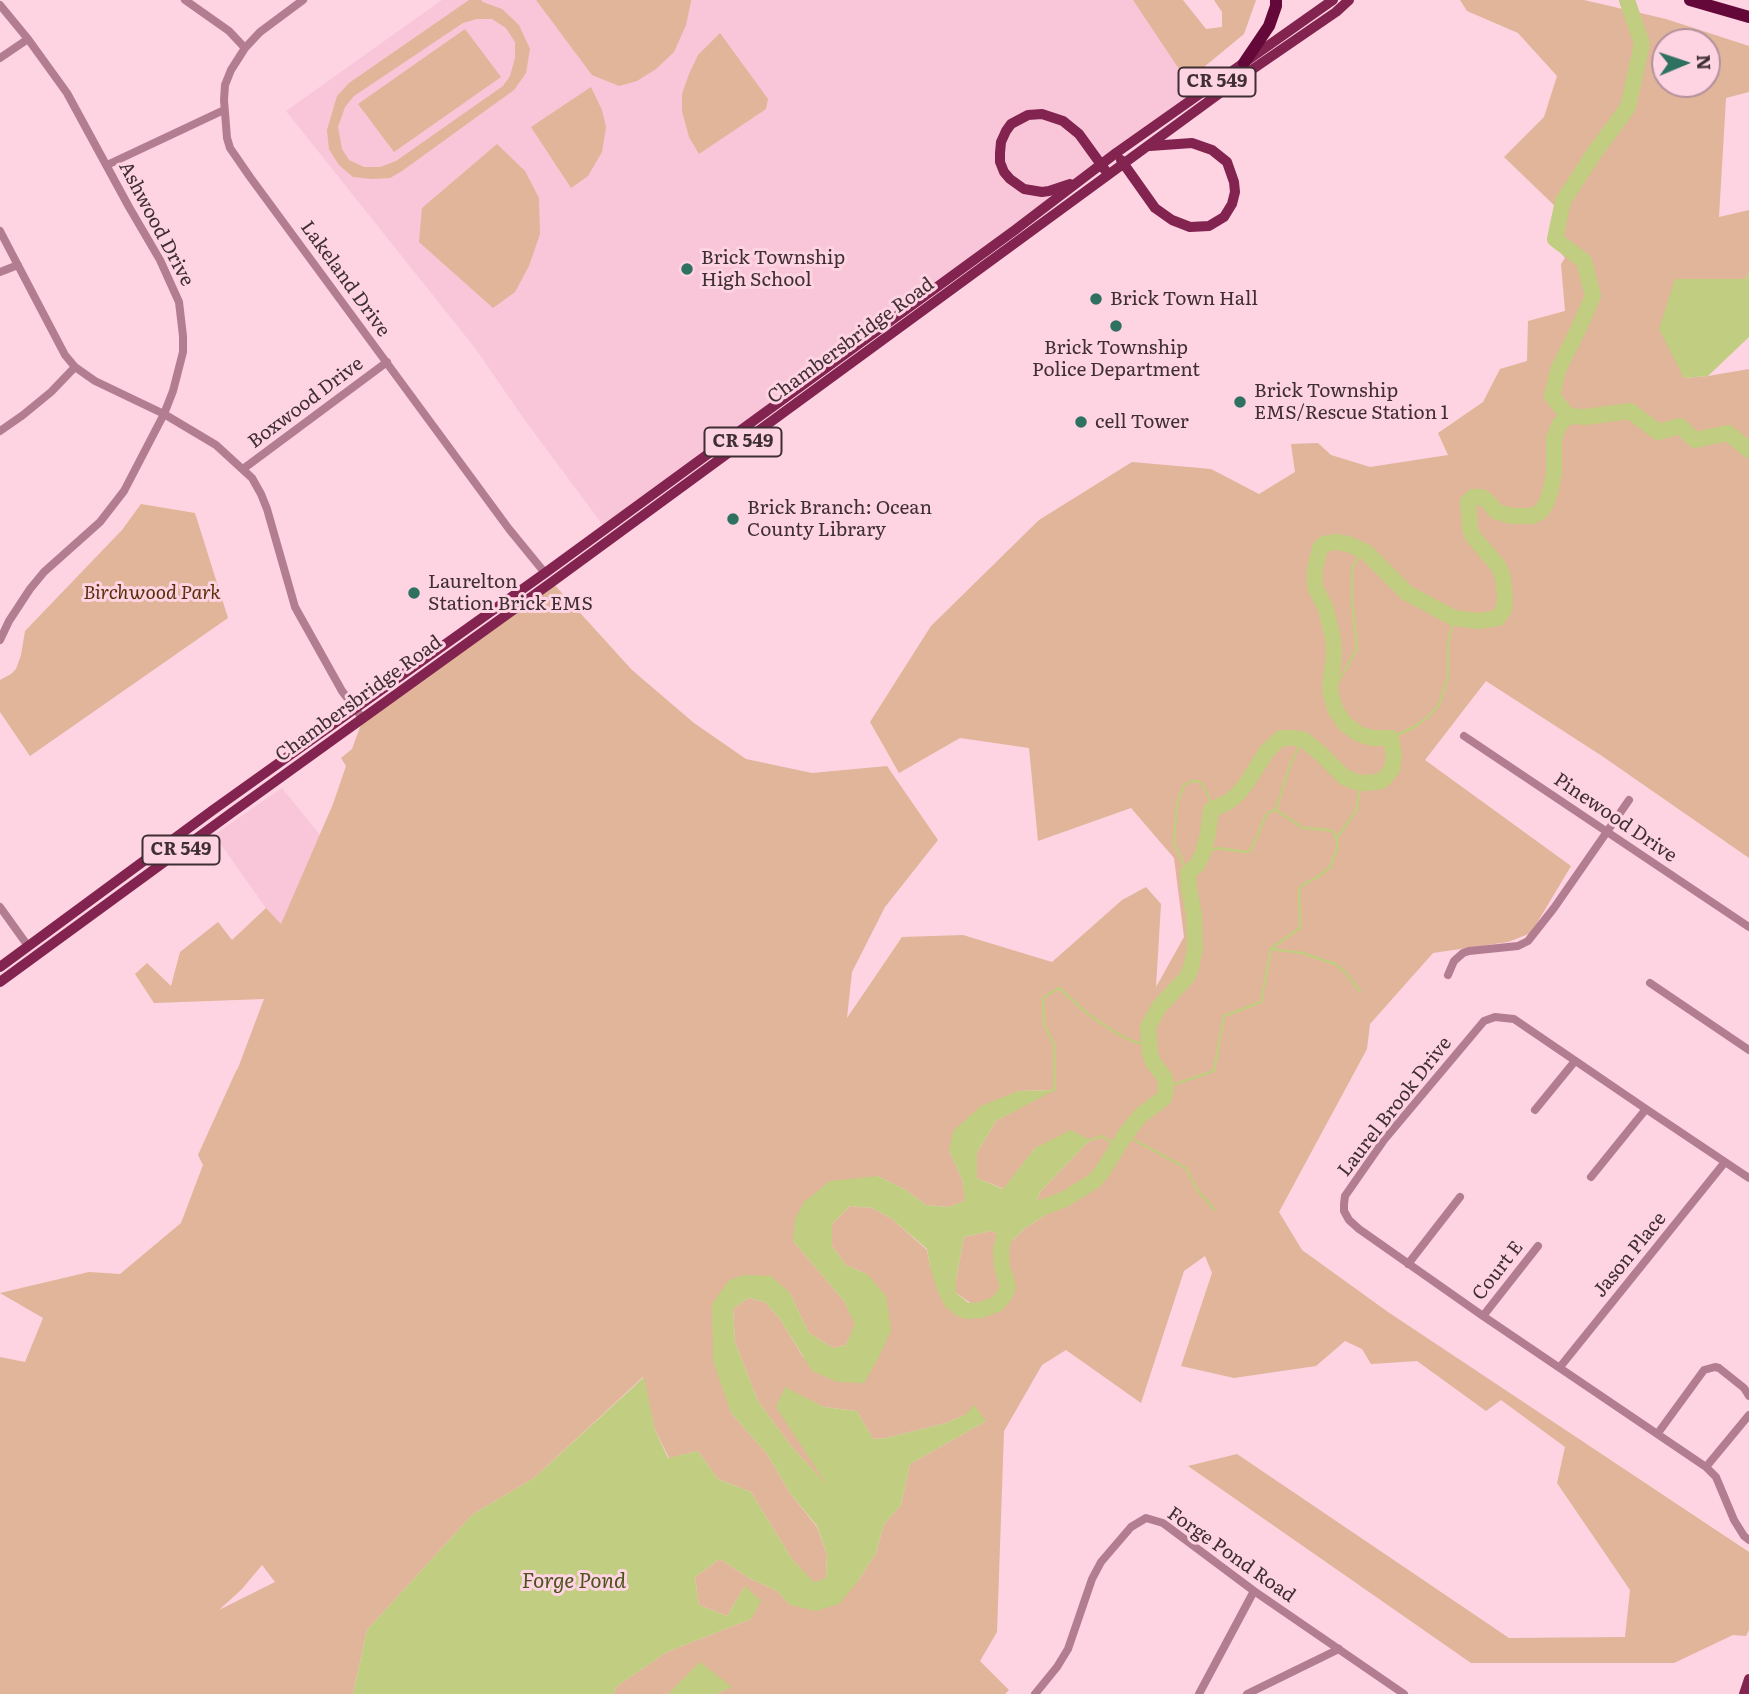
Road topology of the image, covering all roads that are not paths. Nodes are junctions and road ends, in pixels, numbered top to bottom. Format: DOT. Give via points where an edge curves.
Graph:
graph roads {
  1 [pos="185,0"];
  2 [pos="303,0"];
  3 [pos="1276,0"];
  4 [pos="1333,0"];
  5 [pos="1349,0"];
  6 [pos="1690,0"];
  7 [pos="0,5"];
  8 [pos="1749,17"];
  9 [pos="28,39"];
  10 [pos="245,48"];
  11 [pos="0,58"];
  12 [pos="1244,63"];
  13 [pos="224,110"];
  14 [pos="1150,146"];
  15 [pos="1116,153"];
  16 [pos="1101,164"];
  17 [pos="1123,164"];
  18 [pos="107,165"];
  19 [pos="1109,175"];
  20 [pos="1082,179"];
  21 [pos="0,231"];
  22 [pos="18,264"];
  23 [pos="0,272"];
  24 [pos="387,362"];
  25 [pos="75,367"];
  26 [pos="164,414"];
  27 [pos="0,431"];
  28 [pos="243,469"];
  29 [pos="545,573"];
  30 [pos="0,640"];
  31 [pos="356,708"];
  32 [pos="363,719"];
  33 [pos="1464,736"];
  34 [pos="1629,800"];
  35 [pos="1607,832"];
  36 [pos="0,907"];
  37 [pos="1749,927"];
  38 [pos="28,946"];
  39 [pos="0,967"];
  40 [pos="1448,975"];
  41 [pos="0,982"];
  42 [pos="1650,983"];
  43 [pos="1749,1050"];
  44 [pos="1575,1061"];
  45 [pos="1646,1109"];
  46 [pos="1535,1110"];
  47 [pos="1725,1162"];
  48 [pos="1591,1177"];
  49 [pos="1749,1178"];
  50 [pos="1460,1197"];
  51 [pos="1538,1246"];
  52 [pos="1408,1264"];
  53 [pos="1483,1316"];
  54 [pos="1560,1367"];
  55 [pos="1749,1396"];
  56 [pos="1749,1415"];
  57 [pos="1658,1433"];
  58 [pos="1706,1467"];
  59 [pos="1749,1540"];
  60 [pos="1254,1591"];
  61 [pos="1339,1648"];
  62 [pos="1749,1679"];
  63 [pos="1035,1694"];
  64 [pos="1199,1694"];
  65 [pos="1247,1694"];
  66 [pos="1404,1694"];
  67 [pos="1744,1694"];
  1 -- 10 [label="street"];
  2 -- 10 [label="street, Lakeland Drive"];
  3 -- 12 [label="highway" via="1269,26"];
  4 -- 12 [label="main road, Chambersbridge Road / CR 549"];
  5 -- 14 [label="main road, Chambersbridge Road / CR 549"];
  6 -- 8 [label="highway"];
  7 -- 9 [label="street, Ashwood Drive"];
  9 -- 11 [label="street"];
  9 -- 18 [label="street, Ashwood Drive" via="67,93"];
  10 -- 13 [label="street, Lakeland Drive" via="225,85"];
  12 -- 15 [label="main road, Chambersbridge Road / CR 549"];
  13 -- 18 [label="street"];
  13 -- 24 [label="street, Lakeland Drive" via="230,148"];
  14 -- 17 [label="main road, Chambersbridge Road / CR 549"];
  14 -- 17 [label="main road" via="1192,143 1220,155 1227,162 1235,191 1224,217 1209,226 1172,220 1155,208"];
  15 -- 16 [label="main road, Chambersbridge Road / CR 549"];
  15 -- 17 [label="main road"];
  16 -- 19 [label="main road"];
  16 -- 20 [label="main road, Chambersbridge Road / CR 549"];
  16 -- 20 [label="main road" via="1079,134 1053,116 1028,115 1006,131 1000,162 1017,185 1042,192"];
  17 -- 19 [label="main road, Chambersbridge Road / CR 549"];
  18 -- 26 [label="street, Ashwood Drive" via="179,302 183,352"];
  19 -- 32 [label="main road, Chambersbridge Road / CR 549"];
  20 -- 29 [label="main road, Chambersbridge Road / CR 549"];
  21 -- 22 [label="street"];
  22 -- 23 [label="street"];
  22 -- 25 [label="street"];
  24 -- 28 [label="street, Boxwood Drive"];
  24 -- 29 [label="street, Lakeland Drive"];
  25 -- 26 [label="street" via="95,382"];
  25 -- 27 [label="street"];
  26 -- 28 [label="street" via="216,445"];
  26 -- 30 [label="street, Ashwood Drive" via="124,491 100,522 44,572"];
  28 -- 31 [label="street" via="267,509 295,607"];
  29 -- 31 [label="main road, Chambersbridge Road / CR 549"];
  31 -- 32 [label="street"];
  31 -- 38 [label="main road, Chambersbridge Road / CR 549"];
  32 -- 41 [label="main road, Chambersbridge Road / CR 549"];
  33 -- 35 [label="street, Pinewood Drive"];
  34 -- 35 [label="street"];
  35 -- 37 [label="street, Pinewood Drive"];
  35 -- 40 [label="street" via="1528,941 1463,953"];
  36 -- 38 [label="street"];
  38 -- 39 [label="main road, Chambersbridge Road / CR 549"];
  42 -- 43 [label="street"];
  44 -- 45 [label="street, Laurel Brook Drive"];
  44 -- 46 [label="street"];
  44 -- 52 [label="street, Laurel Brook Drive" via="1514,1019 1489,1018 1384,1140 1345,1196 1344,1211 1359,1229"];
  45 -- 47 [label="street, Laurel Brook Drive"];
  45 -- 48 [label="street"];
  47 -- 49 [label="street, Laurel Brook Drive"];
  47 -- 54 [label="street, Jason Place"];
  50 -- 52 [label="street"];
  51 -- 53 [label="street, Court E"];
  52 -- 53 [label="street, Laurel Brook Drive"];
  53 -- 54 [label="street, Laurel Brook Drive"];
  54 -- 57 [label="street, Laurel Brook Drive"];
  55 -- 57 [label="street" via="1719,1368 1703,1370"];
  56 -- 58 [label="street"];
  57 -- 58 [label="street, Laurel Brook Drive"];
  58 -- 59 [label="street, Laurel Brook Drive" via="1716,1477 1734,1520"];
  60 -- 61 [label="street, Forge Pond Road"];
  60 -- 63 [label="street, Forge Pond Road" via="1163,1523 1146,1518 1138,1521 1101,1562 1068,1648"];
  60 -- 64 [label="street"];
  61 -- 65 [label="street"];
  61 -- 66 [label="street, Forge Pond Road"];
  62 -- 67 [label="main road"];
}
